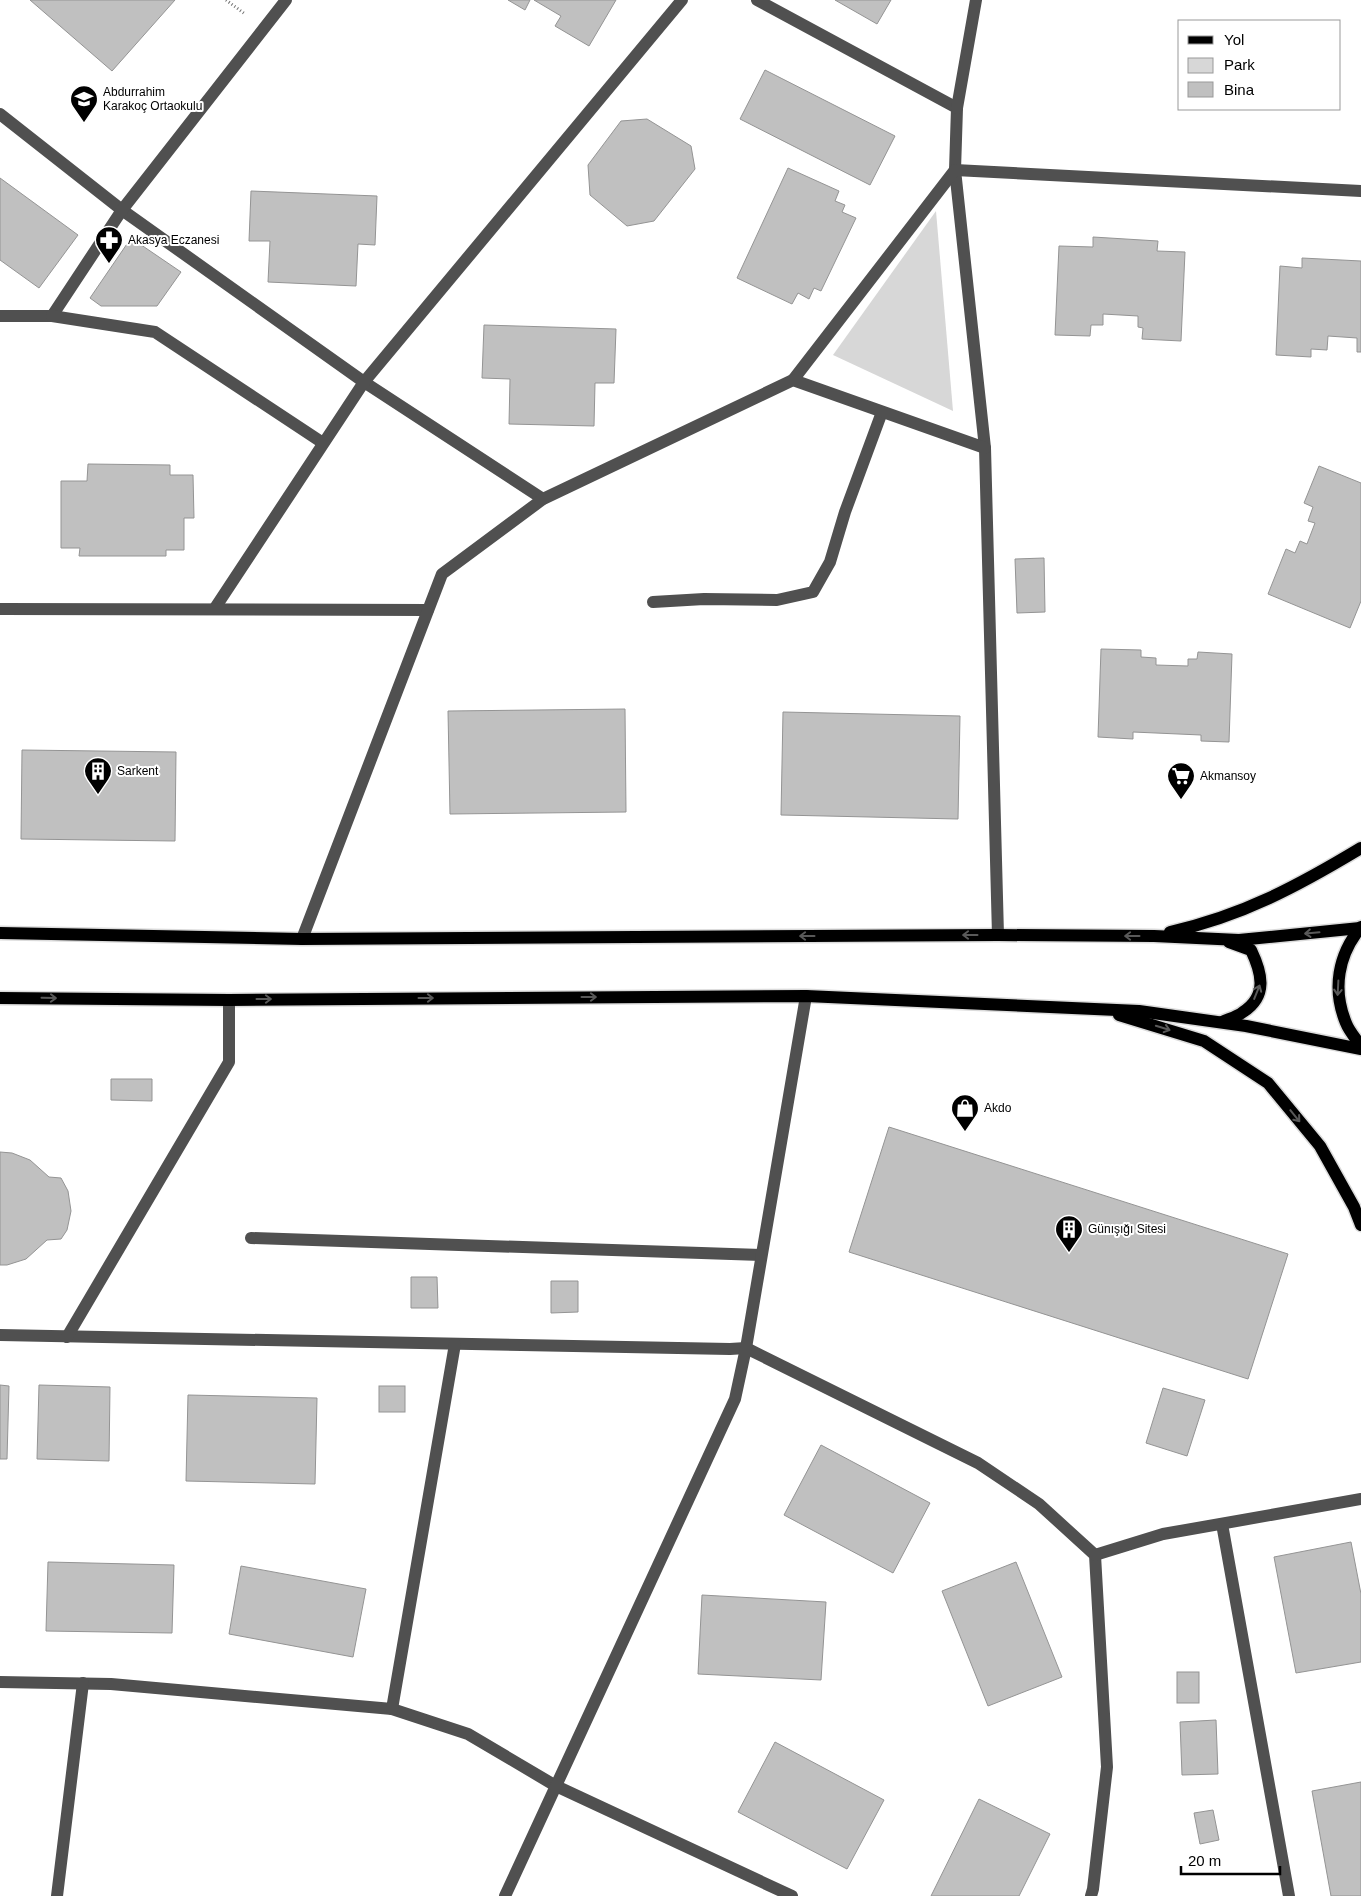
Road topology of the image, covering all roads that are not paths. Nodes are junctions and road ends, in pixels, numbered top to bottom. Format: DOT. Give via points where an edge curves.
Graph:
graph roads {
  1 [pos="286,0"];
  2 [pos="682,0"];
  3 [pos="756,0"];
  4 [pos="976,0"];
  5 [pos="957,108"];
  6 [pos="2,119"];
  7 [pos="955,170"];
  8 [pos="1361,190"];
  9 [pos="122,210"];
  10 [pos="0,316"];
  11 [pos="52,316"];
  12 [pos="793,380"];
  13 [pos="364,382"];
  14 [pos="882,412"];
  15 [pos="323,443"];
  16 [pos="985,448"];
  17 [pos="543,499"];
  18 [pos="653,602"];
  19 [pos="215,608"];
  20 [pos="0,609"];
  21 [pos="428,610"];
  22 [pos="1361,848"];
  23 [pos="1361,928"];
  24 [pos="0,933"];
  25 [pos="998,935"];
  26 [pos="1154,936"];
  27 [pos="302,939"];
  28 [pos="1220,939"];
  29 [pos="806,996"];
  30 [pos="0,998"];
  31 [pos="229,1000"];
  32 [pos="1099,1009"];
  33 [pos="1222,1022"];
  34 [pos="1361,1047"];
  35 [pos="1361,1225"];
  36 [pos="251,1238"];
  37 [pos="761,1255"];
  38 [pos="0,1335"];
  39 [pos="67,1337"];
  40 [pos="455,1344"];
  41 [pos="746,1348"];
  42 [pos="1361,1499"];
  43 [pos="1222,1524"];
  44 [pos="1095,1555"];
  45 [pos="0,1682"];
  46 [pos="83,1683"];
  47 [pos="392,1710"];
  48 [pos="556,1786"];
  49 [pos="56,1896"];
  50 [pos="505,1896"];
  51 [pos="792,1896"];
  52 [pos="1091,1896"];
  53 [pos="1289,1896"];
  1 -- 9 [label="street"];
  2 -- 13 [label="street"];
  3 -- 5 [label="street"];
  4 -- 5 [label="street"];
  5 -- 7 [label="street"];
  6 -- 9 [label="street"];
  7 -- 8 [label="street"];
  7 -- 12 [label="street"];
  7 -- 16 [label="street"];
  9 -- 11 [label="street"];
  9 -- 13 [label="street"];
  10 -- 11 [label="street"];
  11 -- 15 [label="street" via="155,332"];
  12 -- 14 [label="street"];
  12 -- 17 [label="street"];
  13 -- 15 [label="street"];
  13 -- 17 [label="street"];
  14 -- 16 [label="street"];
  14 -- 18 [label="street" via="830,562 813,592 777,600"];
  15 -- 19 [label="street"];
  16 -- 25 [label="street"];
  17 -- 21 [label="street" via="442,574"];
  19 -- 20 [label="street"];
  19 -- 21 [label="street"];
  21 -- 27 [label="street"];
  22 -- 26 [label="main road" via="1314,877 1260,904 1205,924"];
  23 -- 28 [label="main road, one-way"];
  23 -- 34 [label="main road, one-way" via="1350,940 1339,967 1338,997 1346,1025"];
  24 -- 27 [label="main road"];
  26 -- 25 [label="main road, one-way"];
  25 -- 27 [label="main road, one-way"];
  26 -- 28 [label="main road"];
  33 -- 28 [label="main road, one-way" via="1253,1003 1260,991 1262,978 1251,950"];
  31 -- 29 [label="main road, one-way"];
  29 -- 32 [label="main road"];
  29 -- 37 [label="street"];
  30 -- 31 [label="main road, one-way"];
  31 -- 39 [label="street" via="229,1062"];
  32 -- 33 [label="main road"];
  32 -- 35 [label="main road, one-way" via="1204,1041 1268,1083 1320,1146"];
  33 -- 34 [label="main road"];
  36 -- 37 [label="street"];
  37 -- 41 [label="street"];
  38 -- 39 [label="street"];
  39 -- 40 [label="street"];
  40 -- 41 [label="street"];
  40 -- 47 [label="street"];
  41 -- 44 [label="street" via="978,1463 1039,1504"];
  41 -- 48 [label="street" via="735,1399"];
  42 -- 43 [label="street"];
  43 -- 44 [label="street" via="1163,1534"];
  43 -- 53 [label="street"];
  44 -- 52 [label="street" via="1107,1767"];
  45 -- 46 [label="street"];
  46 -- 47 [label="street"];
  46 -- 49 [label="street"];
  47 -- 48 [label="street" via="468,1734"];
  48 -- 50 [label="street"];
  48 -- 51 [label="street"];
}
